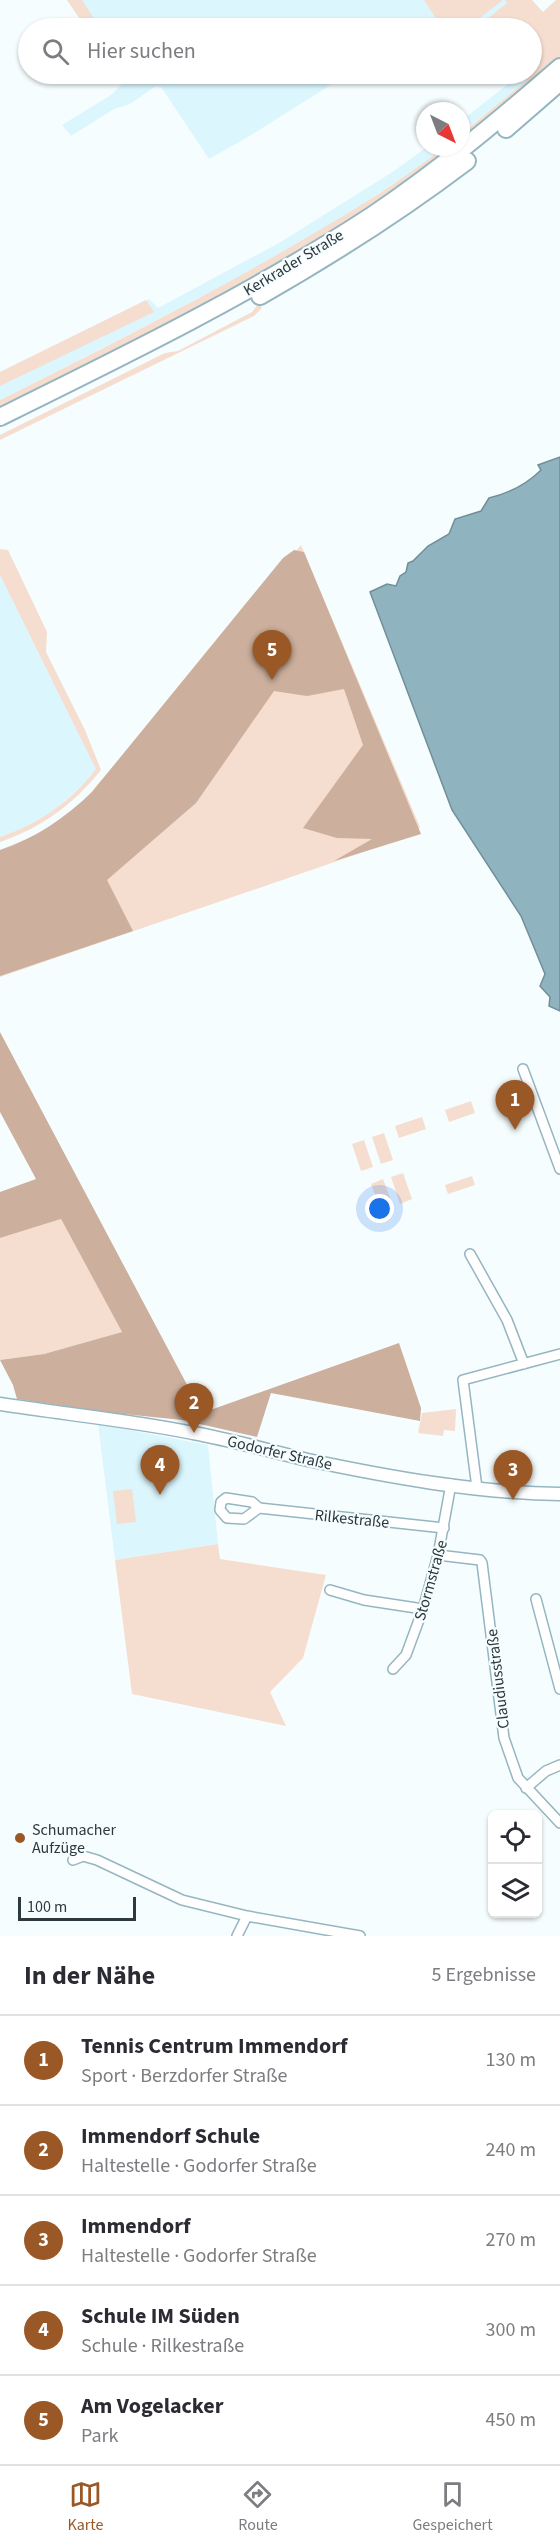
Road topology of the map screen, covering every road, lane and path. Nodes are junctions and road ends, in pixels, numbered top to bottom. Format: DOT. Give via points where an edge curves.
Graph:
graph roads {
  1 [pos="560,67"];
  2 [pos="542,82"];
  3 [pos="560,82"];
  4 [pos="540,84"];
  5 [pos="0,417"];
  6 [pos="0,428"];
  7 [pos="523,1069"];
  8 [pos="560,1169"];
  9 [pos="470,1254"];
  10 [pos="560,1354"];
  11 [pos="524,1364"];
  12 [pos="0,1404"];
  13 [pos="451,1484"];
  14 [pos="477,1488"];
  15 [pos="560,1494"];
  16 [pos="259,1508"];
  17 [pos="444,1528"];
  18 [pos="438,1555"];
  19 [pos="330,1590"];
  20 [pos="536,1599"];
  21 [pos="423,1610"];
  22 [pos="393,1669"];
  23 [pos="560,1689"];
  24 [pos="560,1765"];
  25 [pos="526,1788"];
  26 [pos="560,1823"];
  27 [pos="72,1860"];
  28 [pos="247,1916"];
  29 [pos="237,1936"];
  30 [pos="360,1936"];
  1 -- 2 [label="highway, Kerkrader Straße"];
  3 -- 6 [label="highway, Kerkrader Straße" via="436,184 320,262 221,317"];
  4 -- 5 [label="highway, Kerkrader Straße" via="429,175 313,252 215,309"];
  7 -- 8 [label="street"];
  9 -- 11 [label="street" via="507,1320"];
  10 -- 11 [label="street"];
  11 -- 14 [label="street" via="463,1380"];
  12 -- 13 [label="street, Godorfer Straße" via="194,1433 310,1460"];
  13 -- 14 [label="street, Godorfer Straße"];
  13 -- 17 [label="street, Stormstraße"];
  14 -- 15 [label="street, Godorfer Straße"];
  16 -- 17 [label="street, Rilkestraße"];
  17 -- 18 [label="street, Stormstraße"];
  18 -- 21 [label="street, Stormstraße"];
  18 -- 25 [label="street, Claudiusstraße" via="480,1560 484,1567 504,1738 514,1771"];
  19 -- 21 [label="street"];
  20 -- 23 [label="street"];
  21 -- 22 [label="street, Stormstraße" via="406,1655"];
  24 -- 25 [label="street"];
  25 -- 26 [label="street, Claudiusstraße"];
  27 -- 28 [label="street" via="83,1856 97,1860 182,1900"];
  28 -- 29 [label="street"];
  28 -- 30 [label="street"];
}
